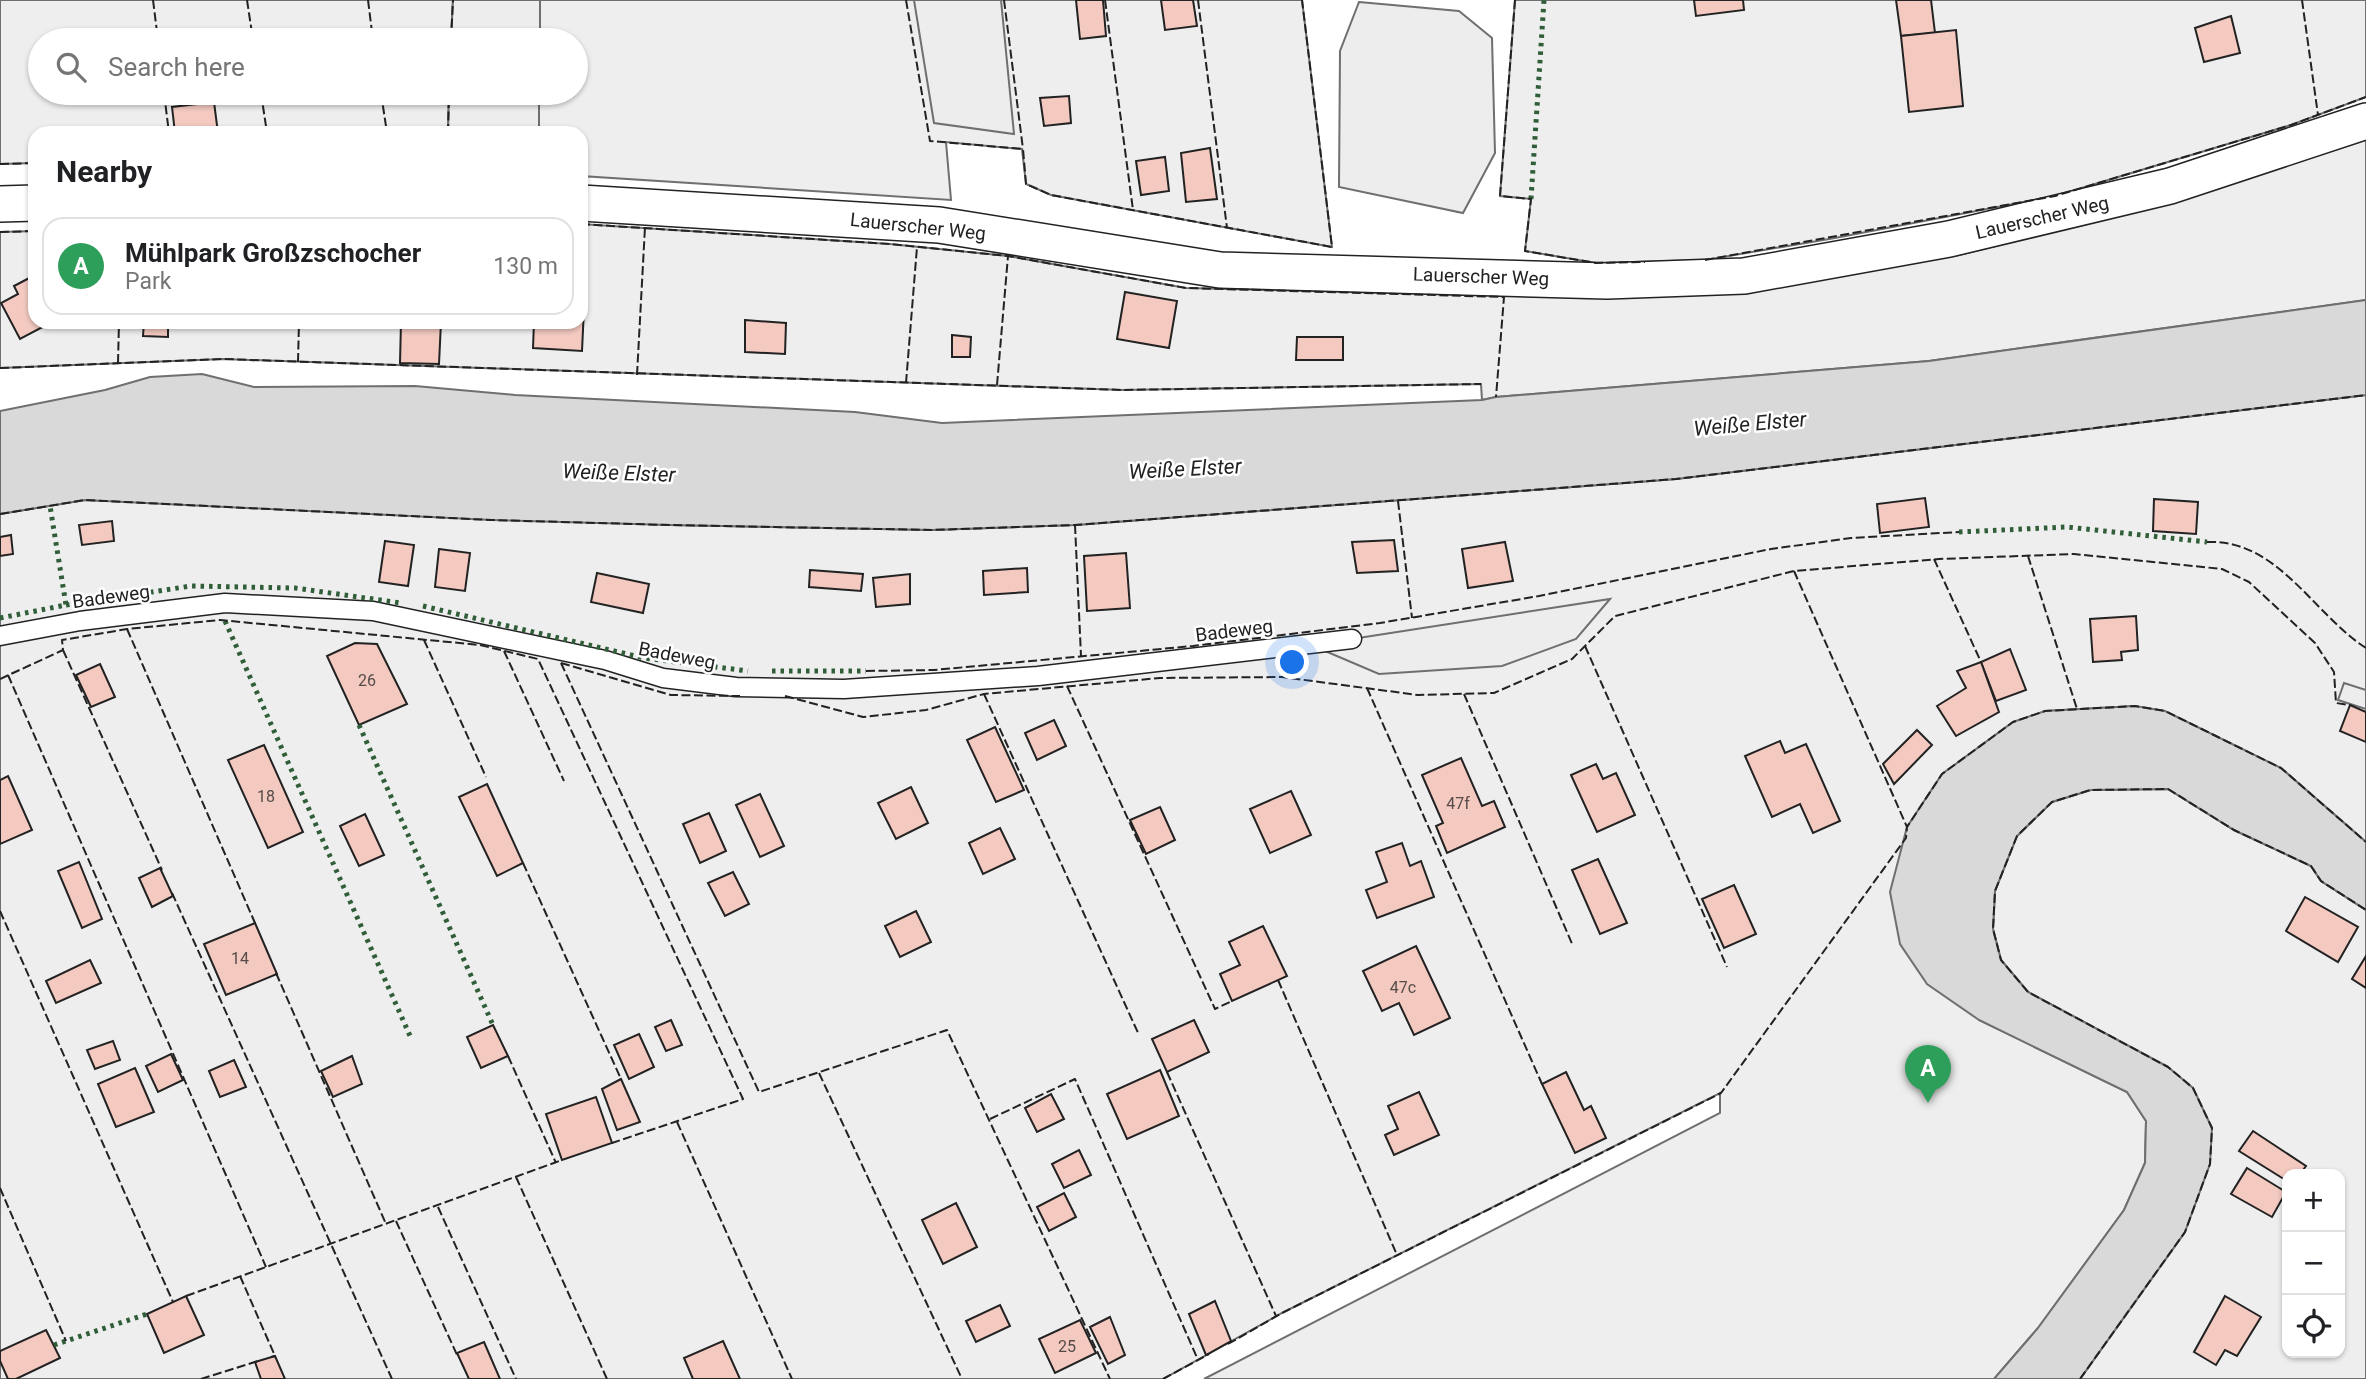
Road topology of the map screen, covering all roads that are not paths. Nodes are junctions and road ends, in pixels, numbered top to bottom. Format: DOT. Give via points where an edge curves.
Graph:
graph roads {
  1 [pos="2366,121"];
  2 [pos="28,203"];
  3 [pos="588,203"];
  4 [pos="0,204"];
  5 [pos="0,636"];
  6 [pos="1352,639"];
  1 -- 3 [label="street, Lauerscher Weg" via="2170,186 1949,239 1744,276 1607,281 1220,270 939,225"];
  2 -- 4 [label="street"];
  5 -- 6 [label="lane, Badeweg" via="225,603 373,611 605,660 663,678 736,687 844,689 1038,676"];
}
